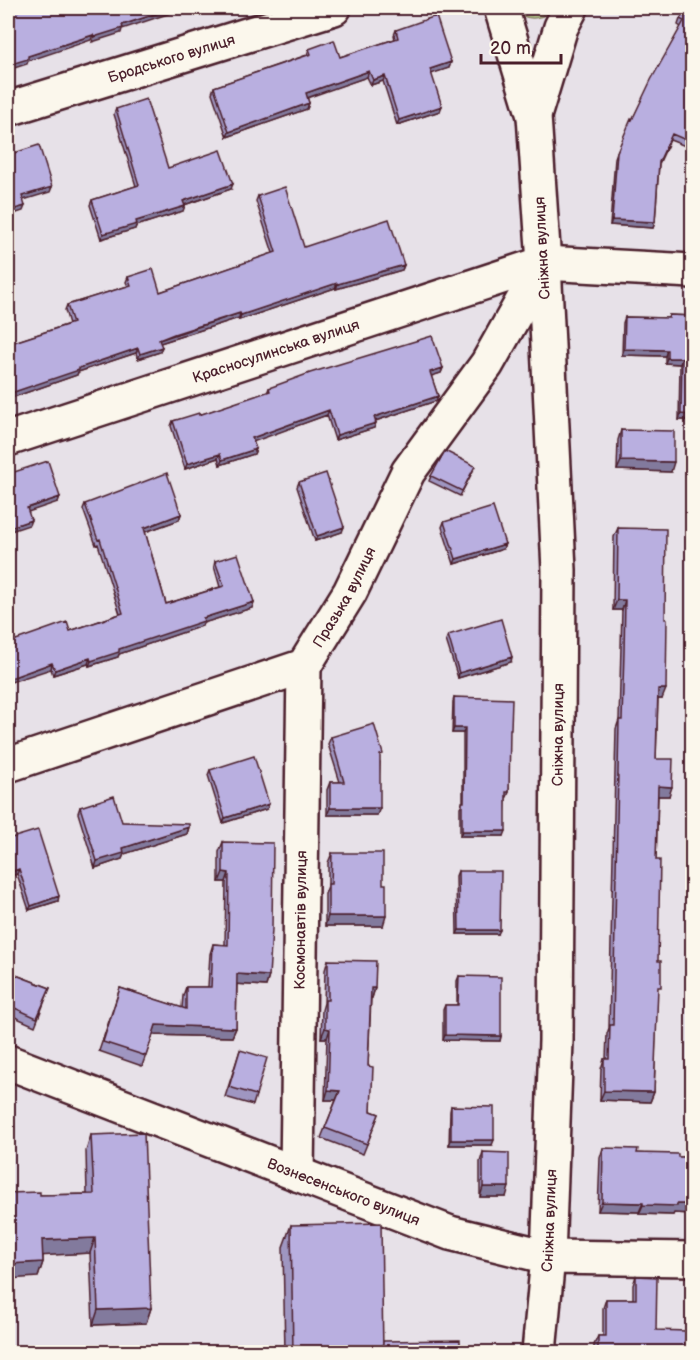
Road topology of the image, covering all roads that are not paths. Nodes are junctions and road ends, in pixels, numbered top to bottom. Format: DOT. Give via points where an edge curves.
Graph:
graph roads {
  1 [pos="334,8"];
  2 [pos="501,8"];
  3 [pos="572,8"];
  4 [pos="8,109"];
  5 [pos="534,116"];
  6 [pos="544,263"];
  7 [pos="693,271"];
  8 [pos="8,439"];
  9 [pos="304,666"];
  10 [pos="8,765"];
  11 [pos="8,1062"];
  12 [pos="297,1173"];
  13 [pos="548,1257"];
  14 [pos="693,1259"];
  15 [pos="539,1353"];
  1 -- 4 [label="street, Бродського вулиця"];
  2 -- 5 [label="street, Сніжна вулиця"];
  3 -- 5 [label="street, Сніжна вулиця" via="561,27"];
  5 -- 6 [label="street, Сніжна вулиця"];
  6 -- 7 [label="street"];
  6 -- 8 [label="street, Красносулинська вулиця"];
  6 -- 9 [label="street, Празька вулиця" via="487,364 408,472 350,592"];
  6 -- 13 [label="street, Сніжна вулиця" via="559,570 556,1041"];
  9 -- 10 [label="street, Празька вулиця"];
  9 -- 12 [label="street, Космонавтів вулиця"];
  11 -- 12 [label="street, Вознесенського вулиця"];
  12 -- 13 [label="street, Вознесенського вулиця" via="450,1233"];
  13 -- 14 [label="street, Вознесенського вулиця"];
  13 -- 15 [label="street, Сніжна вулиця"];
}
